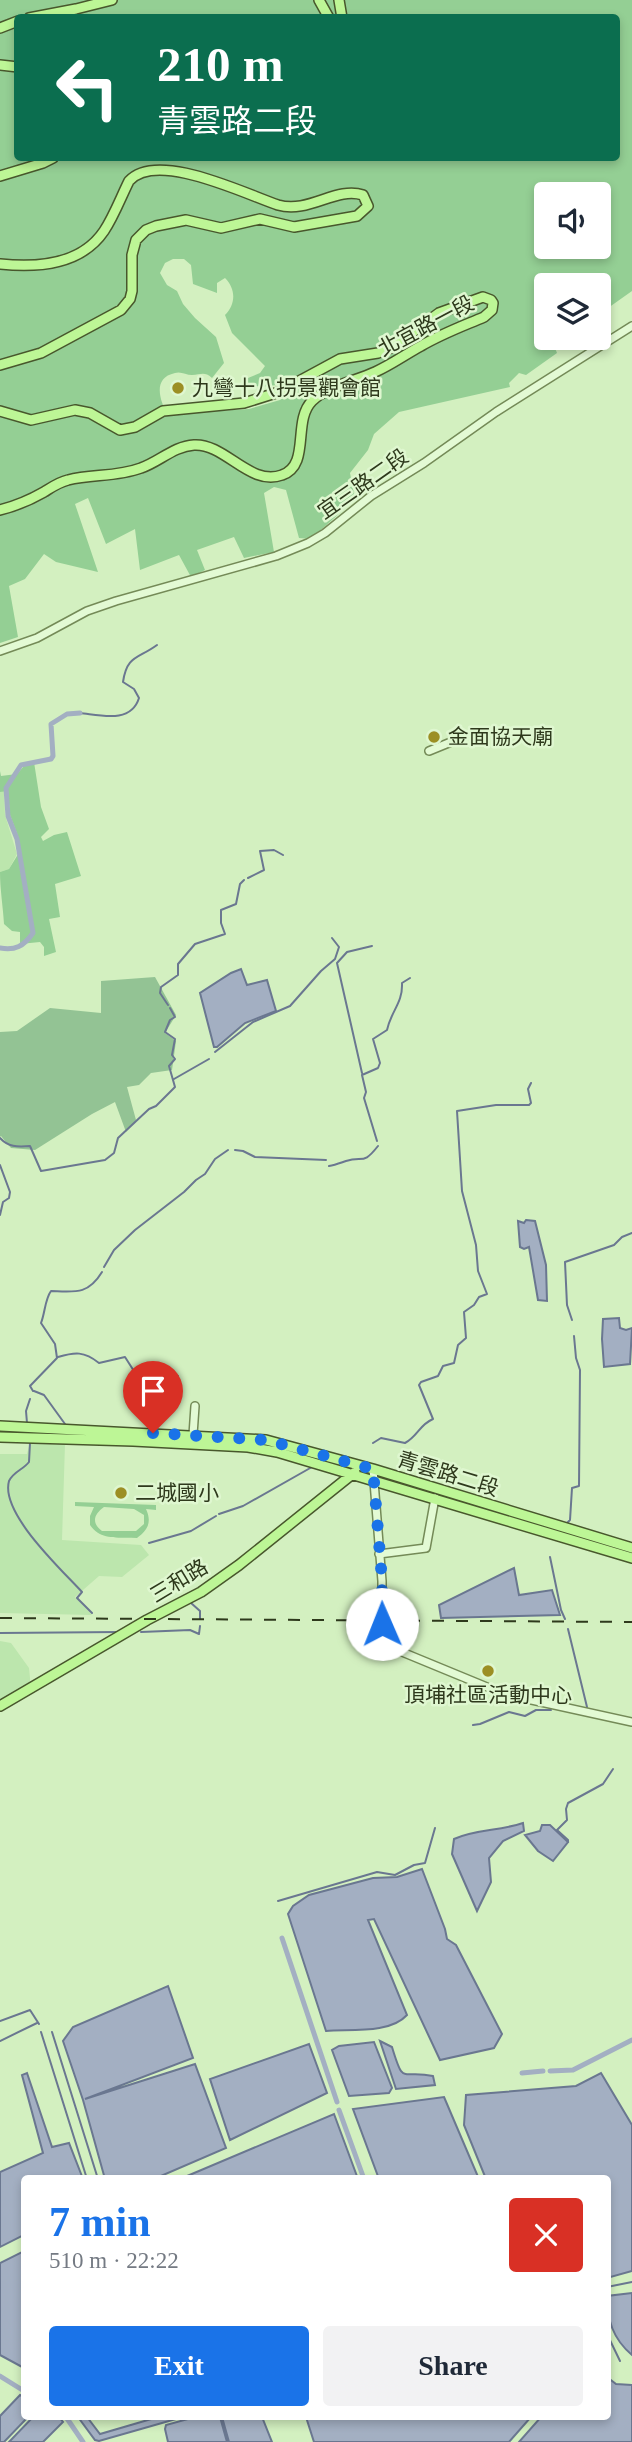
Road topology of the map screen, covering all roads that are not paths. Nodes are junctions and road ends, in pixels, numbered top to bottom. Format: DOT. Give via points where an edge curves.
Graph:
graph roads {
  1 [pos="112,0"];
  2 [pos="50,14"];
  3 [pos="47,161"];
  4 [pos="0,176"];
  5 [pos="0,264"];
  6 [pos="632,326"];
  7 [pos="0,365"];
  8 [pos="0,411"];
  9 [pos="0,510"];
  10 [pos="0,651"];
  11 [pos="452,743"];
  12 [pos="429,751"];
  13 [pos="195,1406"];
  14 [pos="0,1426"];
  15 [pos="193,1435"];
  16 [pos="0,1437"];
  17 [pos="133,1440"];
  18 [pos="362,1466"];
  19 [pos="373,1469"];
  20 [pos="352,1474"];
  21 [pos="374,1480"];
  22 [pos="436,1498"];
  23 [pos="632,1548"];
  24 [pos="379,1553"];
  25 [pos="632,1558"];
  26 [pos="0,1706"];
  27 [pos="632,1722"];
  1 -- 2 [label="main road"];
  3 -- 4 [label="main road"];
  5 -- 7 [label="main road" via="59,263 79,252 105,230 134,175 149,170 208,178 289,208 353,192 368,202 357,216 294,227 260,219 221,228 186,220 146,230 136,240 132,292 121,310 47,349"];
  6 -- 10 [label="street, 宜三路二段" via="496,412 308,543 86,611 37,638"];
  8 -- 9 [label="main road, 北宜路一段" via="31,420 75,410 128,430 163,411 264,398 340,359 391,348 448,310 483,297 493,303 484,317 314,398 301,421 295,466 282,475 258,474 214,450 194,445 176,449 143,468 68,480"];
  11 -- 12 [label="street"];
  13 -- 15 [label="street"];
  14 -- 17 [label="main road, 青雲路二段"];
  15 -- 17 [label="main road, 青雲路二段"];
  15 -- 18 [label="main road, 青雲路二段" via="266,1440"];
  16 -- 17 [label="main road, 青雲路二段"];
  17 -- 20 [label="main road, 青雲路二段" via="248,1447"];
  18 -- 19 [label="main road, 青雲路二段"];
  18 -- 20 [label="main road, 三和路"];
  19 -- 21 [label="street"];
  19 -- 23 [label="main road, 青雲路二段"];
  20 -- 21 [label="main road, 青雲路二段"];
  20 -- 26 [label="main road, 三和路" via="201,1592"];
  21 -- 22 [label="main road, 青雲路二段"];
  21 -- 24 [label="street"];
  22 -- 24 [label="street" via="426,1548"];
  22 -- 25 [label="main road, 青雲路二段"];
  24 -- 27 [label="street" via="380,1640 385,1645 504,1694"];
}
